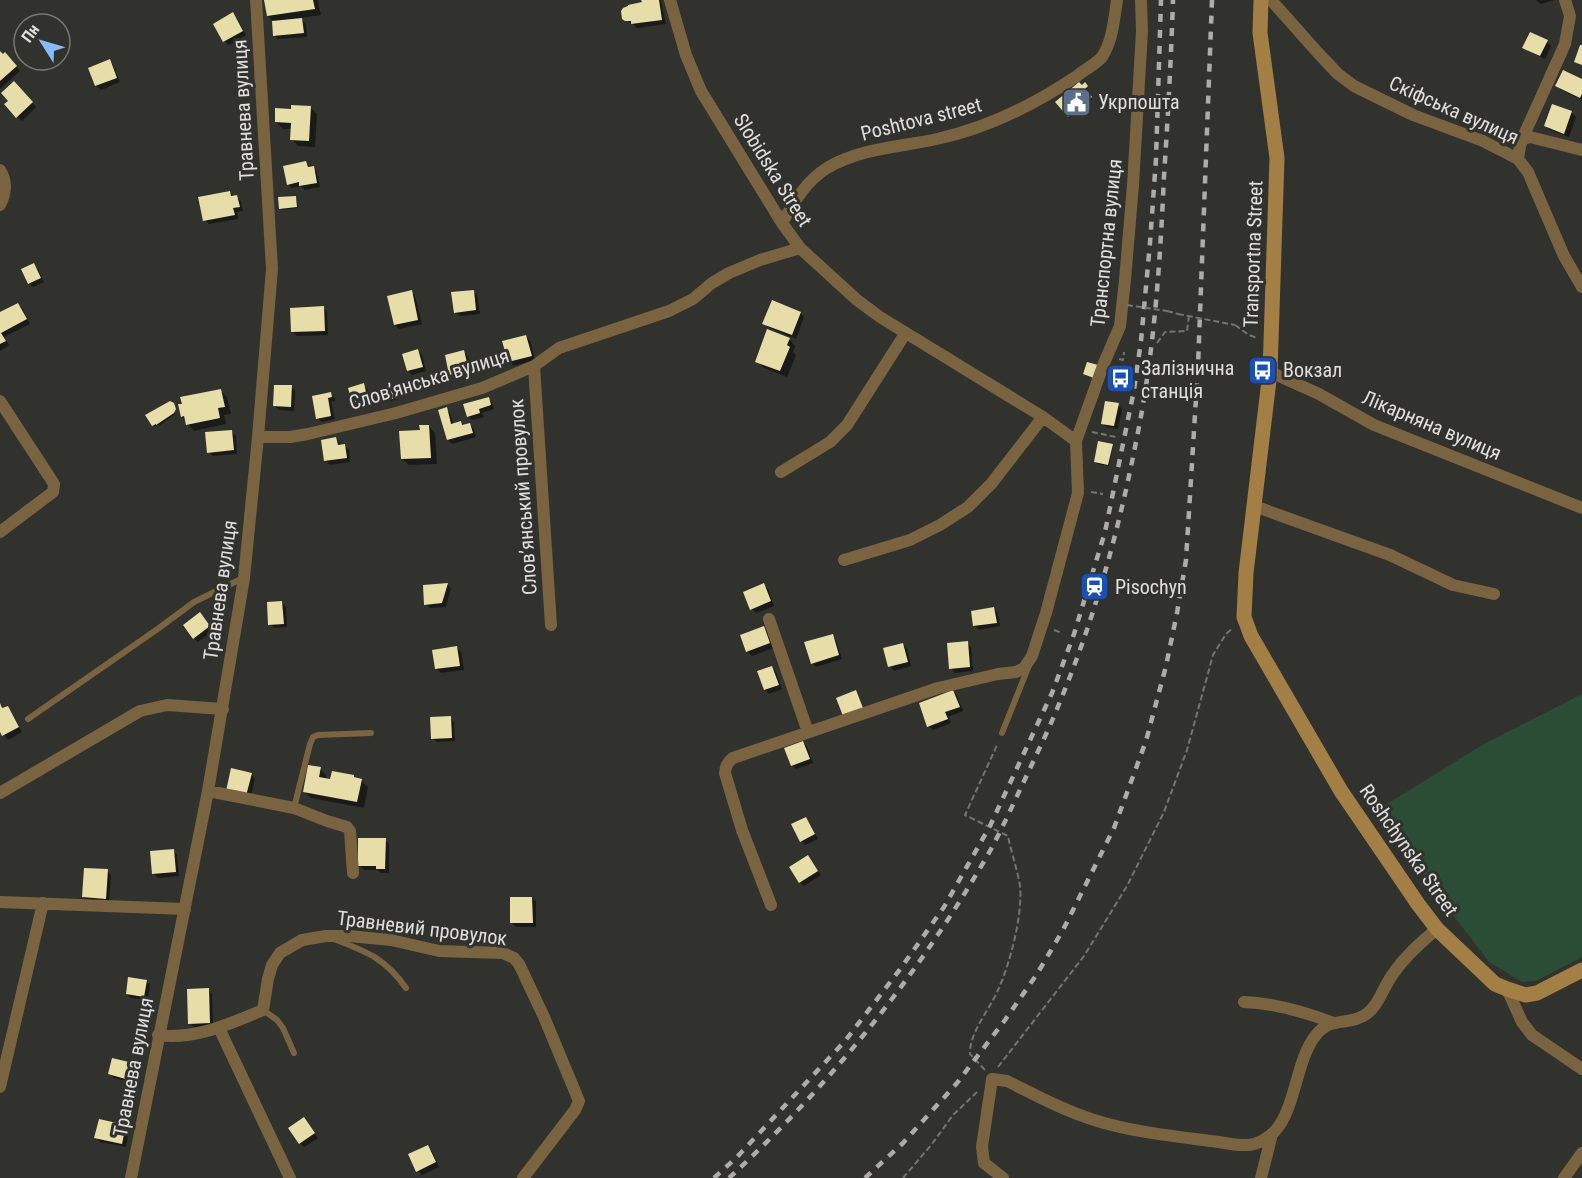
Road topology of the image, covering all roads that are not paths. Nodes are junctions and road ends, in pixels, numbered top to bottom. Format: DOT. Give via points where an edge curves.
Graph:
graph roads {
  1 [pos="256,0"];
  2 [pos="670,0"];
  3 [pos="1117,0"];
  4 [pos="1141,0"];
  5 [pos="1261,0"];
  6 [pos="1271,0"];
  7 [pos="1565,0"];
  8 [pos="1523,139"];
  9 [pos="1582,150"];
  10 [pos="1518,159"];
  11 [pos="0,170"];
  12 [pos="0,205"];
  13 [pos="782,223"];
  14 [pos="800,248"];
  15 [pos="1582,287"];
  16 [pos="905,334"];
  17 [pos="534,366"];
  18 [pos="1270,372"];
  19 [pos="0,401"];
  20 [pos="1043,417"];
  21 [pos="1078,435"];
  22 [pos="258,437"];
  23 [pos="781,472"];
  24 [pos="1254,506"];
  25 [pos="1582,508"];
  26 [pos="0,532"];
  27 [pos="844,560"];
  28 [pos="244,578"];
  29 [pos="1494,594"];
  30 [pos="1244,617"];
  31 [pos="769,619"];
  32 [pos="551,625"];
  33 [pos="1032,656"];
  34 [pos="222,709"];
  35 [pos="28,719"];
  36 [pos="808,732"];
  37 [pos="371,733"];
  38 [pos="1002,733"];
  39 [pos="208,791"];
  40 [pos="0,792"];
  41 [pos="294,808"];
  42 [pos="353,873"];
  43 [pos="0,902"];
  44 [pos="43,903"];
  45 [pos="771,905"];
  46 [pos="185,909"];
  47 [pos="1437,928"];
  48 [pos="326,936"];
  49 [pos="1582,970"];
  50 [pos="406,988"];
  51 [pos="1507,989"];
  52 [pos="1244,1002"];
  53 [pos="263,1010"];
  54 [pos="1334,1023"];
  55 [pos="219,1028"];
  56 [pos="158,1035"];
  57 [pos="294,1053"];
  58 [pos="1582,1069"];
  59 [pos="0,1087"];
  60 [pos="1272,1134"];
  61 [pos="1582,1153"];
  62 [pos="131,1178"];
  63 [pos="290,1178"];
  64 [pos="523,1178"];
  65 [pos="1004,1178"];
  66 [pos="1261,1178"];
  67 [pos="1564,1178"];
  1 -- 22 [label="street, Травнева вулиця" via="272,269"];
  2 -- 13 [label="street, Slobidska Street" via="701,91"];
  3 -- 13 [label="street, Poshtova street" via="1109,43 1100,59 1081,73 989,124 938,139 867,151 828,167 795,199"];
  4 -- 21 [label="street, Транспортна вулиця" via="1133,185 1120,326"];
  5 -- 18 [label="street, Transportna Street" via="1260,33 1277,158"];
  6 -- 10 [label="street, Скіфська вулиця" via="1338,74 1354,86"];
  7 -- 8 [label="street" via="1570,16 1565,44"];
  8 -- 9 [label="street" via="1530,136"];
  8 -- 10 [label="street"];
  10 -- 15 [label="street, Скіфська вулиця" via="1528,172 1564,256"];
  11 -- 12 [label="street" via="5,188"];
  13 -- 14 [label="street, Slobidska Street"];
  14 -- 16 [label="street, Slobidska Street" via="856,300"];
  14 -- 17 [label="street, Слов’янська вулиця" via="729,273 669,311 560,348"];
  16 -- 20 [label="street, Slobidska Street"];
  16 -- 23 [label="street" via="847,425 830,442"];
  17 -- 22 [label="street, Слов’янська вулиця" via="482,388 396,412 308,434"];
  17 -- 32 [label="street, Слов’янський провулок"];
  18 -- 24 [label="street, Transportna Street"];
  18 -- 25 [label="street, Лікарняна вулиця" via="1374,425"];
  19 -- 26 [label="street" via="54,488"];
  20 -- 21 [label="street, Slobidska Street"];
  20 -- 27 [label="street" via="968,507 910,540"];
  21 -- 33 [label="street, Транспортна вулиця" via="1078,493"];
  22 -- 28 [label="street, Травнева вулиця"];
  24 -- 29 [label="street" via="1390,555 1453,585"];
  24 -- 30 [label="street, Transportna Street"];
  28 -- 34 [label="street, Травнева вулиця"];
  28 -- 35 [label="lane" via="194,602"];
  30 -- 47 [label="street, Roshchynska Street" via="1251,636 1341,791"];
  31 -- 36 [label="street"];
  33 -- 36 [label="street" via="1016,672 938,688"];
  33 -- 38 [label="lane"];
  34 -- 39 [label="street, Травнева вулиця"];
  34 -- 40 [label="street" via="166,705 140,711"];
  36 -- 45 [label="street" via="733,758 725,768 742,830"];
  37 -- 41 [label="lane" via="313,737"];
  39 -- 41 [label="street"];
  39 -- 46 [label="street, Травнева вулиця"];
  41 -- 42 [label="street" via="347,827"];
  43 -- 44 [label="street"];
  44 -- 46 [label="street"];
  44 -- 59 [label="street"];
  46 -- 56 [label="street, Травнева вулиця"];
  47 -- 51 [label="street, Roshchynska Street" via="1495,984"];
  47 -- 54 [label="street" via="1392,974 1371,1010 1356,1019"];
  48 -- 50 [label="lane" via="386,964"];
  48 -- 53 [label="street, Травневий провулок" via="302,940 280,952 272,965"];
  48 -- 64 [label="street, Травневий провулок" via="391,940 439,951 496,952 514,958 519,964 579,1101"];
  49 -- 51 [label="street" via="1537,993 1526,995"];
  51 -- 58 [label="street" via="1532,1035"];
  52 -- 54 [label="street" via="1303,1012"];
  53 -- 55 [label="street"];
  53 -- 57 [label="lane" via="283,1028"];
  54 -- 60 [label="street" via="1327,1024 1313,1037 1285,1113"];
  55 -- 56 [label="street" via="185,1036"];
  55 -- 63 [label="street"];
  56 -- 62 [label="street, Травнева вулиця"];
  60 -- 65 [label="street" via="1246,1145 1153,1134 1094,1120 994,1074 982,1147 984,1163"];
  60 -- 66 [label="street"];
  61 -- 67 [label="street"];
}
